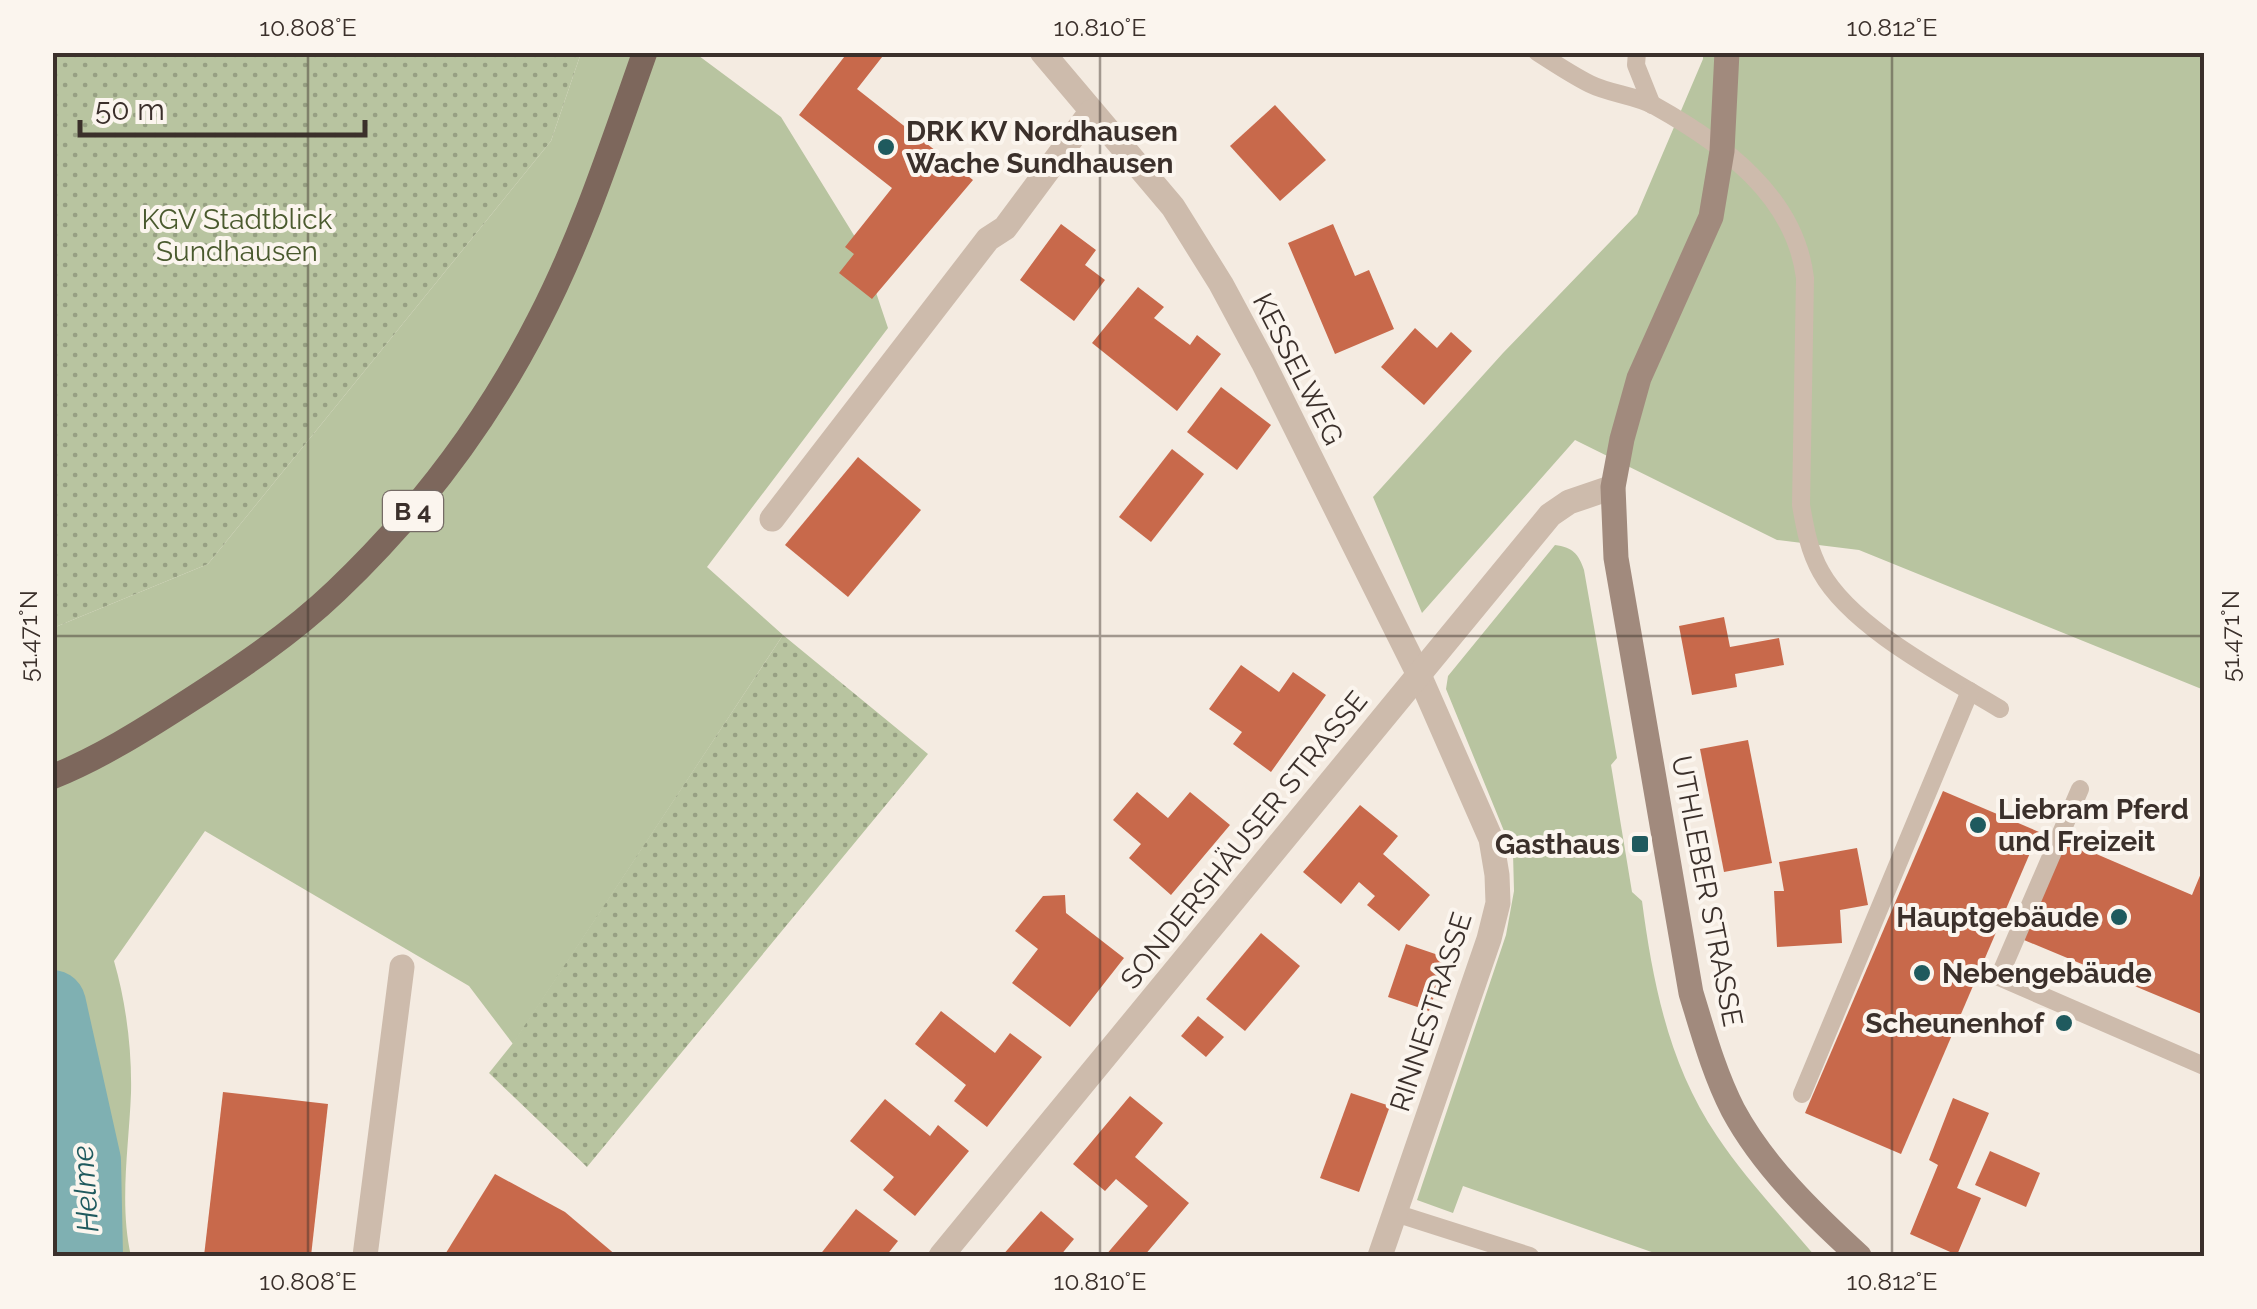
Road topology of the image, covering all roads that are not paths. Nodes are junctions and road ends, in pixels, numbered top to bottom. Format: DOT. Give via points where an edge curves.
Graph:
graph roads {
  1 [pos="645,52"];
  2 [pos="1042,52"];
  3 [pos="1537,52"];
  4 [pos="1637,52"];
  5 [pos="1727,52"];
  6 [pos="1652,104"];
  7 [pos="1091,112"];
  8 [pos="1722,151"];
  9 [pos="1612,487"];
  10 [pos="772,518"];
  11 [pos="1418,674"];
  12 [pos="1970,691"];
  13 [pos="2000,710"];
  14 [pos="52,778"];
  15 [pos="2080,789"];
  16 [pos="402,968"];
  17 [pos="2204,1066"];
  18 [pos="1802,1094"];
  19 [pos="1395,1213"];
  20 [pos="1851,1254"];
  21 [pos="365,1256"];
  22 [pos="941,1256"];
  23 [pos="1380,1256"];
  24 [pos="1530,1256"];
  1 -- 14 [label="main road, B 4" via="540,320 482,417 416,507 319,605 242,667 124,743"];
  2 -- 7 [label="street, KESSELWEG"];
  3 -- 6 [label="lane" via="1592,85"];
  4 -- 6 [label="lane"];
  5 -- 8 [label="street, UTHLEBER STRASSE"];
  6 -- 8 [label="lane"];
  7 -- 10 [label="street"];
  7 -- 11 [label="street, KESSELWEG" via="1173,207 1220,284"];
  8 -- 9 [label="street, UTHLEBER STRASSE" via="1711,218 1639,378"];
  8 -- 12 [label="lane" via="1782,208 1802,253 1801,505 1821,573 1842,602"];
  9 -- 11 [label="street, SONDERSHÄUSER STRASSE" via="1550,516"];
  9 -- 20 [label="street, UTHLEBER STRASSE" via="1616,558 1690,993 1734,1112"];
  11 -- 19 [label="street, RINNESTRASSE" via="1490,839 1498,904"];
  11 -- 22 [label="street, SONDERSHÄUSER STRASSE"];
  12 -- 13 [label="lane"];
  12 -- 18 [label="lane"];
  15 -- 17 [label="lane" via="1998,977"];
  16 -- 21 [label="street"];
  19 -- 23 [label="street, RINNESTRASSE"];
  19 -- 24 [label="lane"];
}
